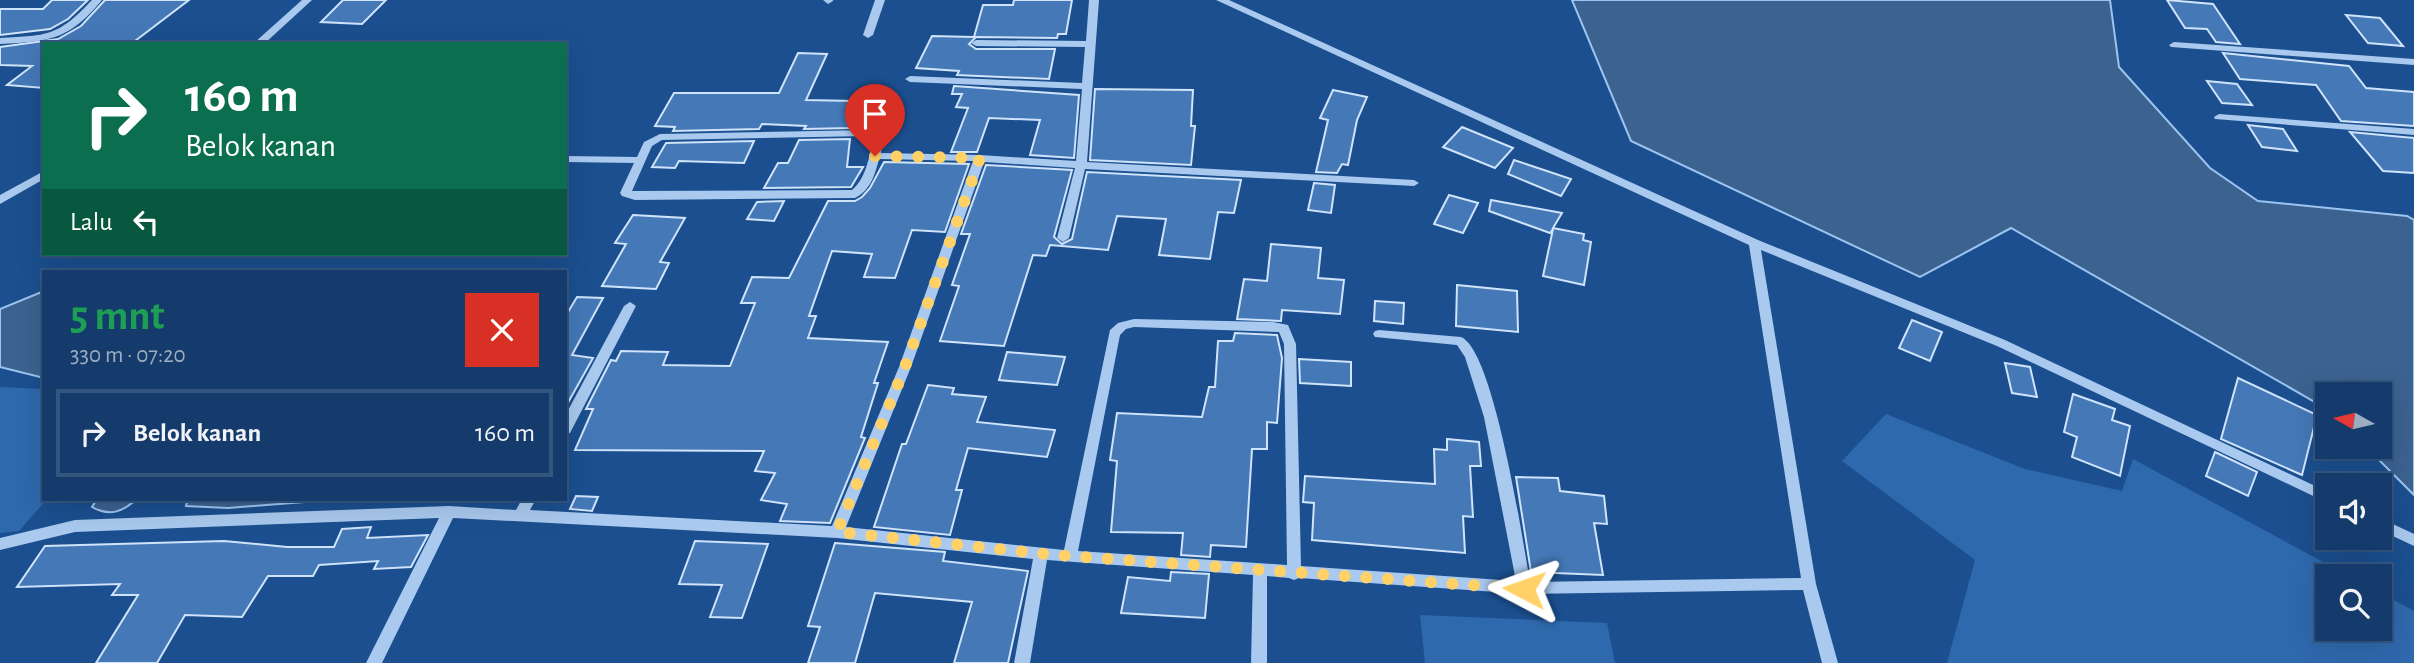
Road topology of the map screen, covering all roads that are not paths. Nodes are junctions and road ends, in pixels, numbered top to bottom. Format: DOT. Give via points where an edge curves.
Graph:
graph roads {
  1 [pos="97,0"];
  2 [pos="307,0"];
  3 [pos="880,0"];
  4 [pos="1094,0"];
  5 [pos="1221,0"];
  6 [pos="868,35"];
  7 [pos="0,41"];
  8 [pos="260,42"];
  9 [pos="976,43"];
  10 [pos="1090,44"];
  11 [pos="2174,45"];
  12 [pos="2414,62"];
  13 [pos="910,79"];
  14 [pos="1085,86"];
  15 [pos="2219,117"];
  16 [pos="2414,132"];
  17 [pos="875,156"];
  18 [pos="980,158"];
  19 [pos="567,159"];
  20 [pos="639,160"];
  21 [pos="1081,165"];
  22 [pos="42,175"];
  23 [pos="1414,183"];
  24 [pos="0,200"];
  25 [pos="1063,238"];
  26 [pos="1754,243"];
  27 [pos="629,306"];
  28 [pos="1379,334"];
  29 [pos="567,425"];
  30 [pos="2315,492"];
  31 [pos="527,501"];
  32 [pos="449,512"];
  33 [pos="520,516"];
  34 [pos="2392,530"];
  35 [pos="837,532"];
  36 [pos="2414,540"];
  37 [pos="0,544"];
  38 [pos="1041,554"];
  39 [pos="1070,556"];
  40 [pos="1260,570"];
  41 [pos="1294,574"];
  42 [pos="1809,584"];
  43 [pos="1524,589"];
  44 [pos="374,663"];
  45 [pos="1021,663"];
  46 [pos="1259,663"];
  47 [pos="1830,663"];
  1 -- 7 [label="street" via="58,36"];
  2 -- 8 [label="street"];
  3 -- 6 [label="street"];
  4 -- 10 [label="street"];
  5 -- 26 [label="street"];
  9 -- 10 [label="street"];
  10 -- 14 [label="street"];
  11 -- 12 [label="street"];
  13 -- 14 [label="street"];
  14 -- 21 [label="street"];
  15 -- 16 [label="street"];
  17 -- 18 [label="street"];
  17 -- 20 [label="street" via="877,139 869,133 687,136 653,140"];
  17 -- 20 [label="street" via="862,188 850,194 629,195 625,188"];
  18 -- 21 [label="street"];
  18 -- 35 [label="street" via="905,367"];
  19 -- 20 [label="street"];
  21 -- 23 [label="street"];
  21 -- 25 [label="street"];
  22 -- 24 [label="street"];
  26 -- 30 [label="street" via="2001,343"];
  26 -- 42 [label="street"];
  27 -- 29 [label="street"];
  28 -- 43 [label="street" via="1461,341 1471,351 1484,390"];
  31 -- 33 [label="street"];
  32 -- 33 [label="street"];
  32 -- 37 [label="street" via="75,526"];
  32 -- 44 [label="street"];
  33 -- 35 [label="street"];
  34 -- 36 [label="street"];
  35 -- 38 [label="street"];
  38 -- 39 [label="street"];
  38 -- 45 [label="street"];
  39 -- 40 [label="street"];
  39 -- 41 [label="street" via="1114,333 1134,323 1273,326 1284,328 1290,344"];
  40 -- 41 [label="street"];
  40 -- 46 [label="street"];
  41 -- 43 [label="street"];
  42 -- 43 [label="street"];
  42 -- 47 [label="street"];
}
